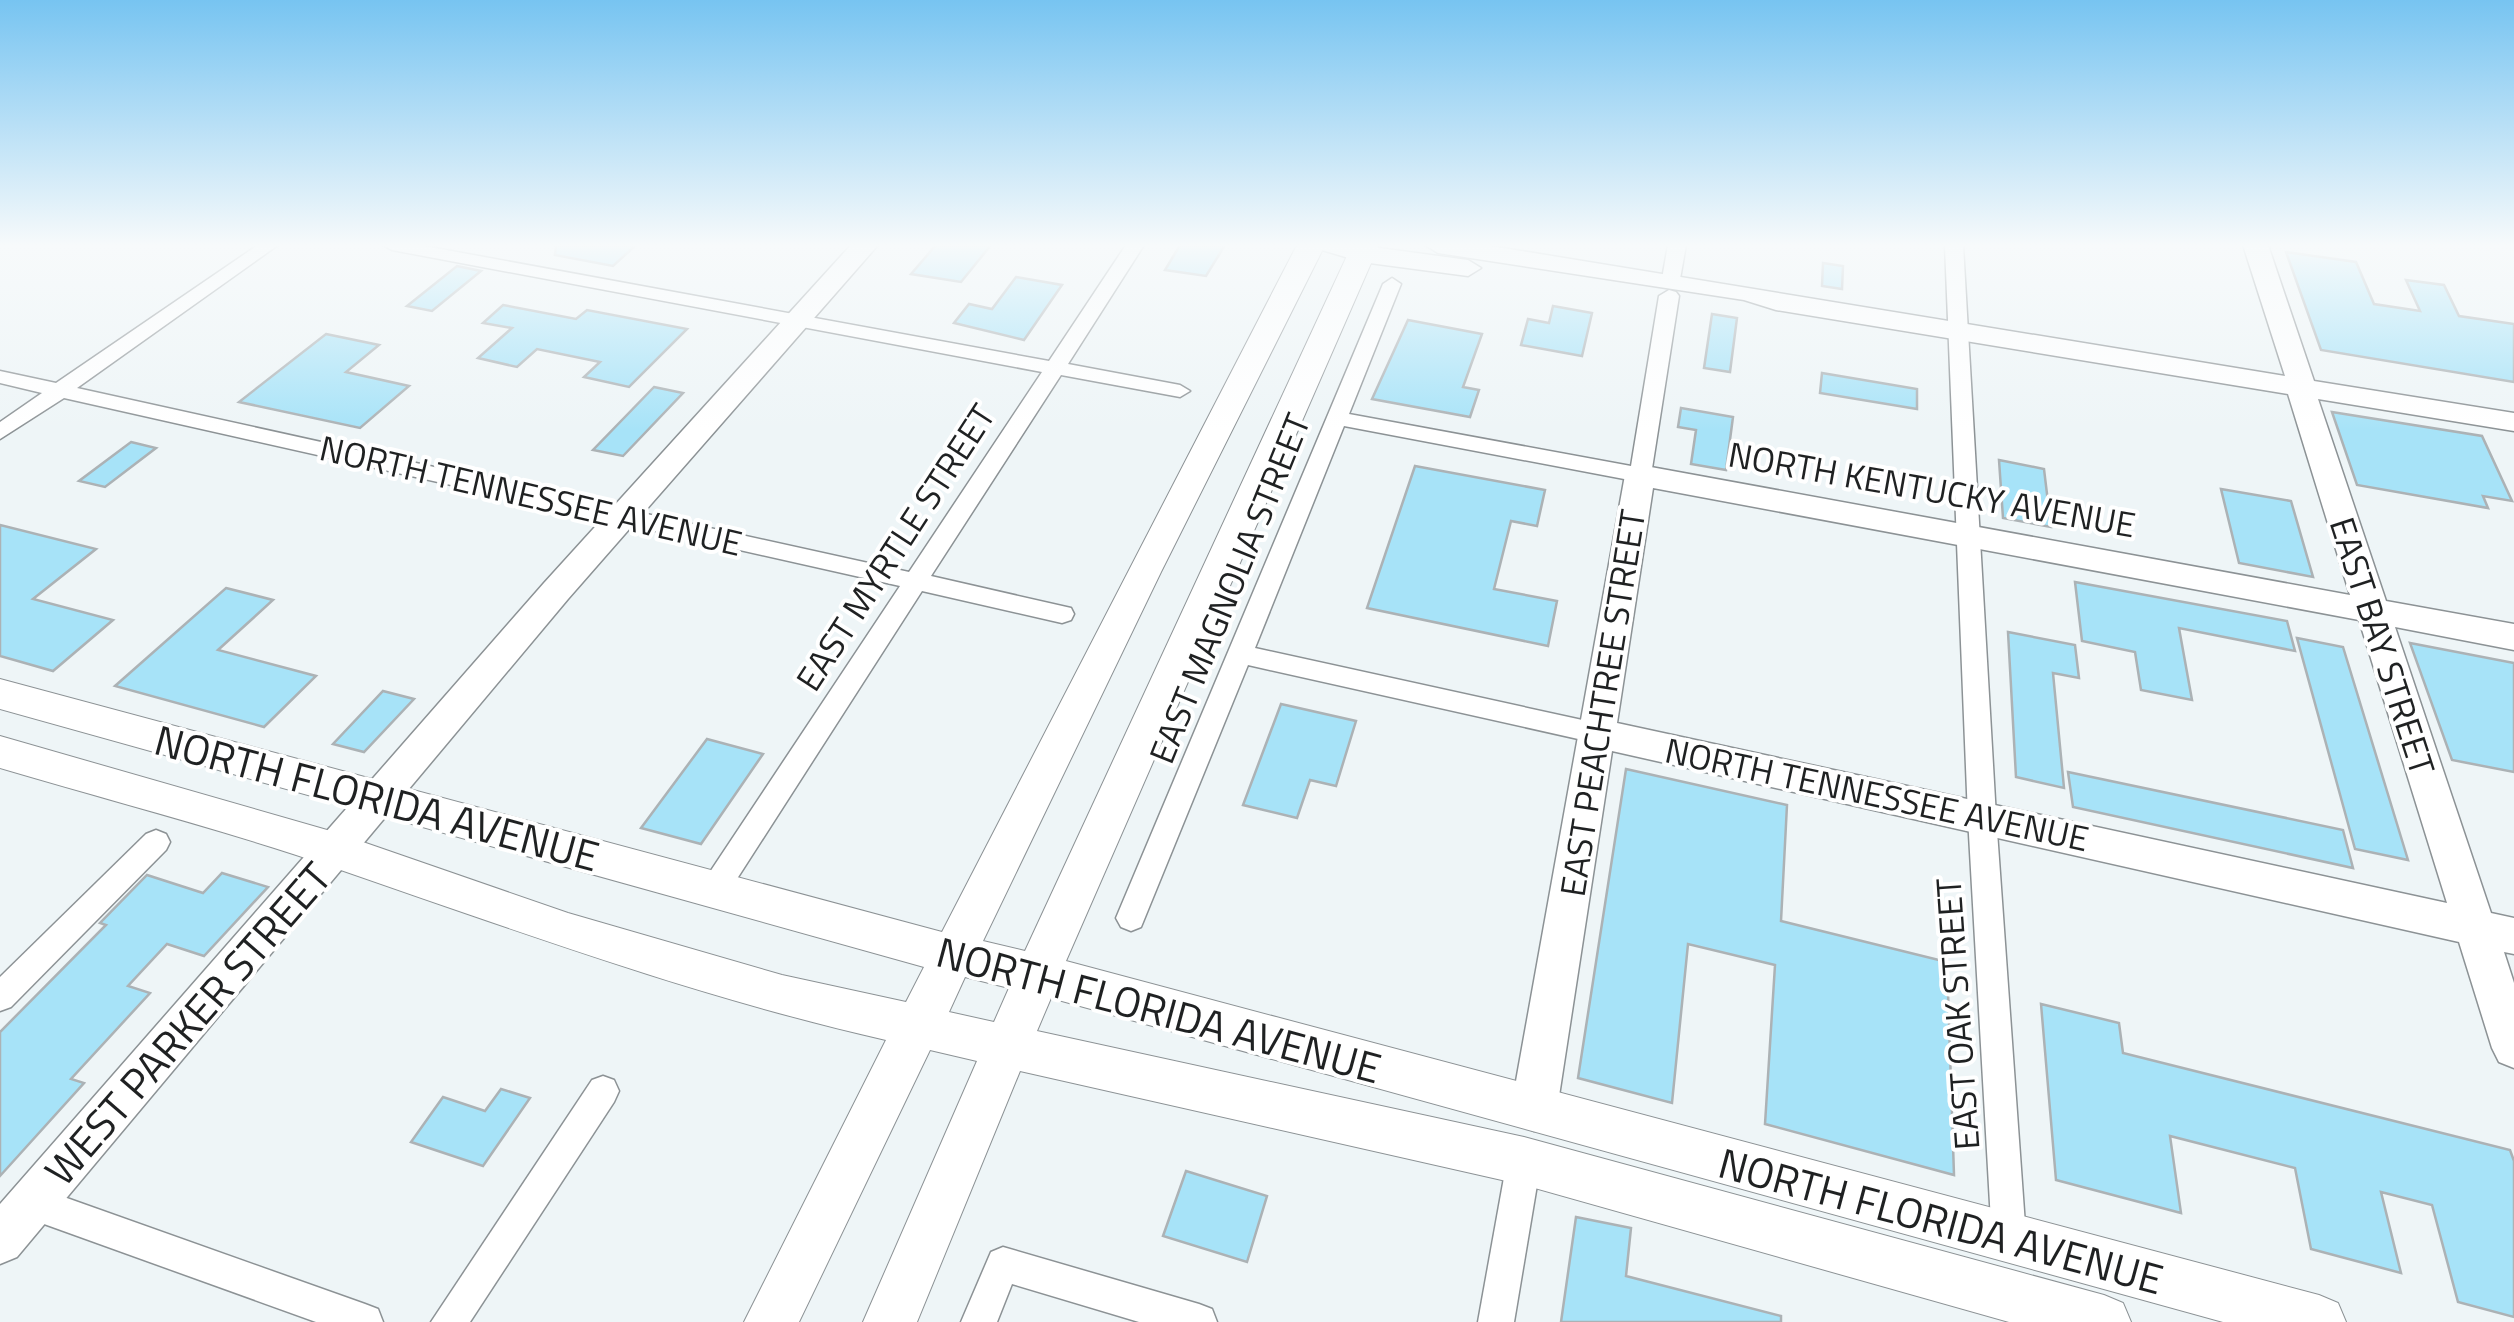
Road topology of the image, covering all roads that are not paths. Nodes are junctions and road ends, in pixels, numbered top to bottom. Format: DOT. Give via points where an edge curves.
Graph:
graph roads {
  1 [pos="180,307"];
  2 [pos="732,307"];
  3 [pos="810,307"];
  4 [pos="1094,307"];
  5 [pos="1279,307"];
  6 [pos="1328,307"];
  7 [pos="1383,307"];
  8 [pos="1667,307"];
  9 [pos="1806,307"];
  10 [pos="1958,307"];
  11 [pos="2277,307"];
  12 [pos="799,319"];
  13 [pos="1959,331"];
  14 [pos="1055,367"];
  15 [pos="0,378"];
  16 [pos="2300,387"];
  17 [pos="60,390"];
  18 [pos="1180,391"];
  19 [pos="1336,418"];
  20 [pos="2514,422"];
  21 [pos="0,432"];
  22 [pos="1640,475"];
  23 [pos="623,516"];
  24 [pos="1970,537"];
  25 [pos="915,581"];
  26 [pos="2370,610"];
  27 [pos="1062,614"];
  28 [pos="2514,637"];
  29 [pos="1240,654"];
  30 [pos="0,694"];
  31 [pos="1596,733"];
  32 [pos="0,752"];
  33 [pos="380,797"];
  34 [pos="1982,816"];
  35 [pos="156,842"];
  36 [pos="334,850"];
  37 [pos="714,890"];
  38 [pos="1130,918"];
  39 [pos="2474,927"];
  40 [pos="2514,936"];
  41 [pos="952,955"];
  42 [pos="1038,975"];
  43 [pos="4,987"];
  44 [pos="916,1027"];
  45 [pos="1009,1046"];
  46 [pos="2514,1048"];
  47 [pos="603,1091"];
  48 [pos="1534,1109"];
  49 [pos="1524,1161"];
  50 [pos="33,1203"];
  51 [pos="1770,1228"];
  52 [pos="2009,1239"];
  53 [pos="0,1240"];
  54 [pos="364,1322"];
  55 [pos="449,1322"];
  56 [pos="771,1322"];
  57 [pos="890,1322"];
  58 [pos="979,1322"];
  59 [pos="1199,1322"];
  60 [pos="1496,1322"];
  61 [pos="2104,1322"];
  62 [pos="2319,1322"];
  1 -- 17 [label="street"];
  2 -- 12 [label="street"];
  3 -- 12 [label="street, WEST PARKER STREET"];
  4 -- 14 [label="street, EAST MYRTLE STREET"];
  5 -- 41 [label="main road"];
  6 -- 42 [label="main road"];
  7 -- 19 [label="street, EAST MAGNOLIA STREET"];
  8 -- 22 [label="street, EAST PEACHTREE STREET"];
  9 -- 13 [label="street"];
  10 -- 13 [label="street, EAST OAK STREET"];
  11 -- 16 [label="street, EAST BAY STREET"];
  12 -- 14 [label="street"];
  12 -- 23 [label="street, WEST PARKER STREET"];
  13 -- 16 [label="street"];
  13 -- 24 [label="street, EAST OAK STREET"];
  14 -- 18 [label="street"];
  14 -- 25 [label="street, EAST MYRTLE STREET"];
  15 -- 17 [label="street, NORTH TENNESSEE AVENUE"];
  16 -- 20 [label="street"];
  16 -- 26 [label="street, EAST BAY STREET"];
  17 -- 21 [label="street"];
  17 -- 23 [label="street, NORTH TENNESSEE AVENUE"];
  19 -- 22 [label="street, NORTH KENTUCKY AVENUE"];
  19 -- 29 [label="street, EAST MAGNOLIA STREET"];
  22 -- 24 [label="street, NORTH KENTUCKY AVENUE"];
  22 -- 31 [label="street, EAST PEACHTREE STREET"];
  23 -- 25 [label="street, NORTH TENNESSEE AVENUE"];
  23 -- 33 [label="street, WEST PARKER STREET"];
  24 -- 26 [label="street, NORTH KENTUCKY AVENUE"];
  24 -- 34 [label="street, EAST OAK STREET"];
  25 -- 27 [label="street, NORTH TENNESSEE AVENUE"];
  25 -- 37 [label="street, EAST MYRTLE STREET"];
  26 -- 28 [label="street, NORTH KENTUCKY AVENUE"];
  26 -- 39 [label="street, EAST BAY STREET"];
  29 -- 31 [label="street, NORTH TENNESSEE AVENUE"];
  29 -- 38 [label="street, EAST MAGNOLIA STREET"];
  30 -- 33 [label="main road, NORTH FLORIDA AVENUE"];
  31 -- 34 [label="street, NORTH TENNESSEE AVENUE"];
  31 -- 48 [label="street, EAST PEACHTREE STREET"];
  32 -- 36 [label="main road, NORTH FLORIDA AVENUE"];
  33 -- 36 [label="street, WEST PARKER STREET"];
  33 -- 37 [label="main road, NORTH FLORIDA AVENUE"];
  34 -- 39 [label="street, NORTH TENNESSEE AVENUE"];
  34 -- 52 [label="street, EAST OAK STREET"];
  35 -- 43 [label="street"];
  36 -- 44 [label="main road, NORTH FLORIDA AVENUE" via="689,970"];
  36 -- 50 [label="street, WEST PARKER STREET"];
  37 -- 41 [label="main road, NORTH FLORIDA AVENUE"];
  39 -- 40 [label="street, NORTH TENNESSEE AVENUE"];
  39 -- 46 [label="street, EAST BAY STREET"];
  41 -- 42 [label="main road, NORTH FLORIDA AVENUE"];
  41 -- 44 [label="main road"];
  42 -- 45 [label="main road"];
  42 -- 48 [label="main road, NORTH FLORIDA AVENUE"];
  44 -- 45 [label="main road, NORTH FLORIDA AVENUE"];
  44 -- 56 [label="main road"];
  45 -- 49 [label="main road, NORTH FLORIDA AVENUE"];
  45 -- 57 [label="main road"];
  47 -- 55 [label="street"];
  48 -- 52 [label="main road, NORTH FLORIDA AVENUE"];
  49 -- 51 [label="main road, NORTH FLORIDA AVENUE"];
  49 -- 60 [label="street"];
  50 -- 53 [label="street, WEST PARKER STREET"];
  50 -- 54 [label="street"];
  51 -- 52 [label="main road" via="1841,1218 1996,1252"];
  51 -- 61 [label="main road, NORTH FLORIDA AVENUE"];
  52 -- 62 [label="main road, NORTH FLORIDA AVENUE"];
  58 -- 59 [label="street" via="1003,1264"];
}
